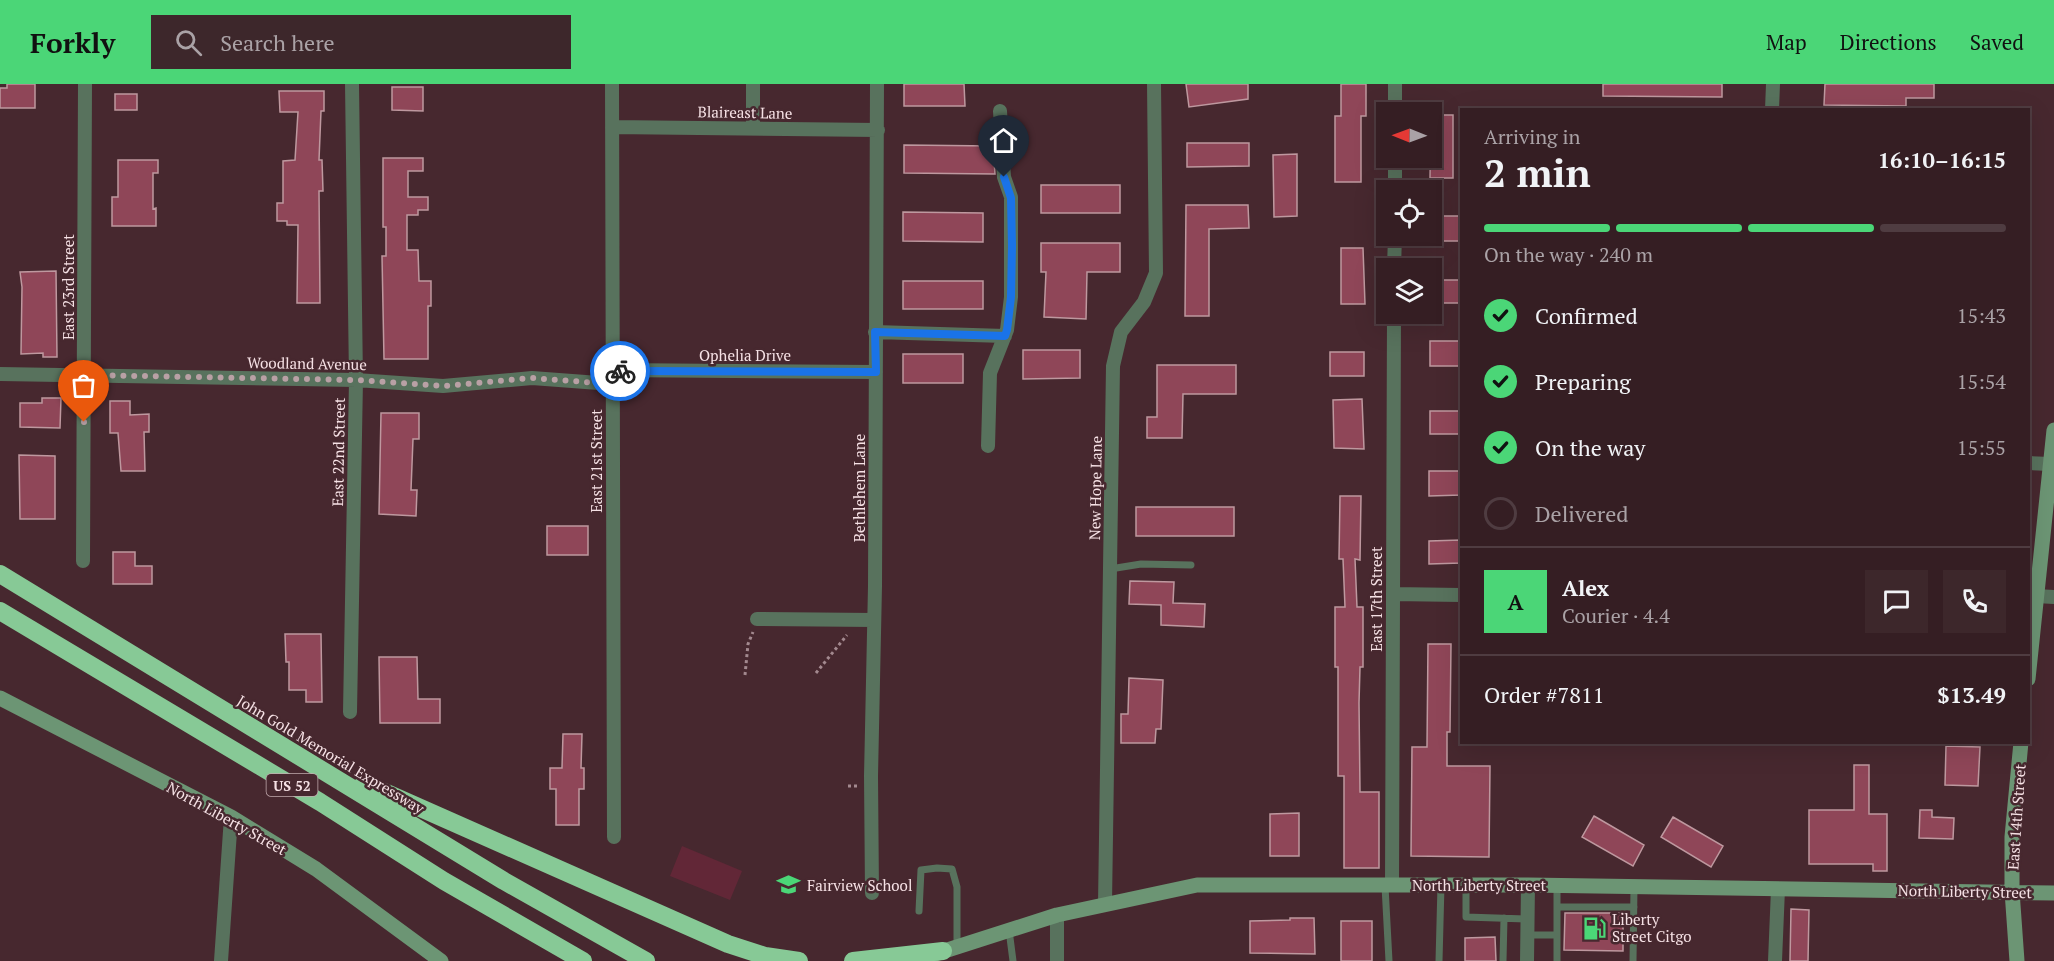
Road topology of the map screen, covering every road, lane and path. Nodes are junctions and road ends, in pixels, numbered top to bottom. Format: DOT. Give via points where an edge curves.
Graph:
graph roads {
  1 [pos="85,84"];
  2 [pos="352,84"];
  3 [pos="612,84"];
  4 [pos="753,84"];
  5 [pos="877,84"];
  6 [pos="1154,84"];
  7 [pos="1395,84"];
  8 [pos="1773,84"];
  9 [pos="1395,102"];
  10 [pos="1772,108"];
  11 [pos="1000,111"];
  12 [pos="612,127"];
  13 [pos="753,128"];
  14 [pos="878,130"];
  15 [pos="1394,324"];
  16 [pos="875,332"];
  17 [pos="1005,336"];
  18 [pos="876,372"];
  19 [pos="0,374"];
  20 [pos="84,375"];
  21 [pos="613,377"];
  22 [pos="356,380"];
  23 [pos="2054,430"];
  24 [pos="988,446"];
  25 [pos="2030,463"];
  26 [pos="2050,464"];
  27 [pos="83,561"];
  28 [pos="1191,565"];
  29 [pos="1110,569"];
  30 [pos="0,574"];
  31 [pos="2033,578"];
  32 [pos="1393,594"];
  33 [pos="1460,595"];
  34 [pos="2036,596"];
  35 [pos="2054,597"];
  36 [pos="0,611"];
  37 [pos="758,619"];
  38 [pos="854,620"];
  39 [pos="874,620"];
  40 [pos="2030,658"];
  41 [pos="816,673"];
  42 [pos="745,675"];
  43 [pos="0,698"];
  44 [pos="350,712"];
  45 [pos="2021,744"];
  46 [pos="296,753"];
  47 [pos="848,786"];
  48 [pos="860,786"];
  49 [pos="231,817"];
  50 [pos="614,837"];
  51 [pos="1388,885"];
  52 [pos="1441,885"];
  53 [pos="1466,885"];
  54 [pos="1528,885"];
  55 [pos="1557,885"];
  56 [pos="1635,887"];
  57 [pos="1778,889"];
  58 [pos="2012,891"];
  59 [pos="872,893"];
  60 [pos="2054,893"];
  61 [pos="1105,904"];
  62 [pos="1557,907"];
  63 [pos="1634,907"];
  64 [pos="919,911"];
  65 [pos="1057,915"];
  66 [pos="1504,918"];
  67 [pos="1528,918"];
  68 [pos="1009,930"];
  69 [pos="1528,935"];
  70 [pos="1557,935"];
  71 [pos="1623,944"];
  72 [pos="1634,944"];
  73 [pos="950,948"];
  74 [pos="221,961"];
  75 [pos="441,961"];
  76 [pos="584,961"];
  77 [pos="646,961"];
  78 [pos="799,961"];
  79 [pos="853,961"];
  80 [pos="915,961"];
  81 [pos="1013,961"];
  82 [pos="1057,961"];
  83 [pos="1389,961"];
  84 [pos="1439,961"];
  85 [pos="1503,961"];
  86 [pos="1527,961"];
  87 [pos="1557,961"];
  88 [pos="1633,961"];
  89 [pos="1776,961"];
  90 [pos="2017,961"];
  1 -- 20 [label="street, East 23rd Street"];
  2 -- 22 [label="street, East 22nd Street"];
  3 -- 12 [label="street, East 21st Street"];
  4 -- 13 [label="street"];
  5 -- 14 [label="street, Bethlehem Lane"];
  6 -- 29 [label="street, New Hope Lane" via="1156,273 1144,302 1121,332 1113,366"];
  7 -- 9 [label="street"];
  8 -- 10 [label="street"];
  11 -- 17 [label="street" via="1004,177 1011,198 1011,297"];
  12 -- 13 [label="street, Blaireast Lane"];
  12 -- 21 [label="street, East 21st Street"];
  13 -- 14 [label="street, Blaireast Lane"];
  14 -- 16 [label="street, Bethlehem Lane"];
  15 -- 32 [label="street, East 17th Street"];
  16 -- 17 [label="street"];
  16 -- 18 [label="street, Bethlehem Lane"];
  17 -- 24 [label="street" via="990,374"];
  18 -- 21 [label="street, Ophelia Drive"];
  18 -- 39 [label="street, Bethlehem Lane"];
  19 -- 20 [label="street, Woodland Avenue"];
  20 -- 22 [label="street, Woodland Avenue"];
  20 -- 27 [label="street, East 23rd Street"];
  21 -- 22 [label="street, Woodland Avenue" via="532,378 443,386"];
  21 -- 50 [label="street, East 21st Street"];
  22 -- 44 [label="street, East 22nd Street"];
  23 -- 26 [label="main road"];
  25 -- 26 [label="street"];
  26 -- 31 [label="main road"];
  28 -- 29 [label="lane" via="1142,564"];
  29 -- 61 [label="street, New Hope Lane"];
  30 -- 46 [label="highway, John Gold Memorial Expressway / US 52"];
  31 -- 34 [label="main road"];
  32 -- 33 [label="street"];
  32 -- 51 [label="street, East 17th Street"];
  34 -- 35 [label="street"];
  34 -- 40 [label="main road"];
  36 -- 76 [label="highway, US 52" via="320,802 444,881"];
  37 -- 38 [label="street"];
  37 -- 42 [label="path" via="748,644"];
  38 -- 39 [label="street"];
  38 -- 41 [label="path" via="850,631"];
  39 -- 59 [label="street, Bethlehem Lane"];
  43 -- 49 [label="main road, North Liberty Street"];
  45 -- 58 [label="main road, East 14th Street" via="2012,837"];
  46 -- 77 [label="highway, John Gold Memorial Expressway / US 52" via="504,881"];
  46 -- 78 [label="highway" via="728,944 765,956"];
  47 -- 48 [label="path"];
  49 -- 74 [label="street"];
  49 -- 75 [label="main road, North Liberty Street" via="316,869"];
  51 -- 52 [label="main road, North Liberty Street"];
  51 -- 61 [label="main road, North Liberty Street" via="1197,885"];
  51 -- 83 [label="lane"];
  52 -- 53 [label="main road, North Liberty Street"];
  52 -- 84 [label="lane"];
  53 -- 54 [label="main road, North Liberty Street"];
  53 -- 66 [label="lane" via="1466,917"];
  54 -- 55 [label="main road, North Liberty Street"];
  54 -- 67 [label="street"];
  55 -- 56 [label="main road, North Liberty Street"];
  55 -- 62 [label="lane"];
  56 -- 57 [label="main road, North Liberty Street"];
  56 -- 63 [label="lane"];
  57 -- 58 [label="main road, North Liberty Street"];
  57 -- 89 [label="street"];
  58 -- 60 [label="main road, North Liberty Street"];
  58 -- 90 [label="main road, East 14th Street"];
  61 -- 65 [label="main road, North Liberty Street"];
  62 -- 63 [label="lane"];
  62 -- 70 [label="lane"];
  63 -- 72 [label="lane"];
  64 -- 73 [label="lane" via="921,870 952,869 957,887"];
  65 -- 68 [label="main road, North Liberty Street"];
  65 -- 82 [label="street"];
  66 -- 67 [label="lane"];
  66 -- 85 [label="lane"];
  67 -- 69 [label="street"];
  68 -- 73 [label="main road, North Liberty Street"];
  68 -- 81 [label="lane"];
  69 -- 70 [label="lane"];
  69 -- 86 [label="street"];
  70 -- 87 [label="lane"];
  71 -- 72 [label="lane"];
  72 -- 88 [label="lane"];
  73 -- 79 [label="highway"];
  73 -- 80 [label="main road, North Liberty Street"];
}
